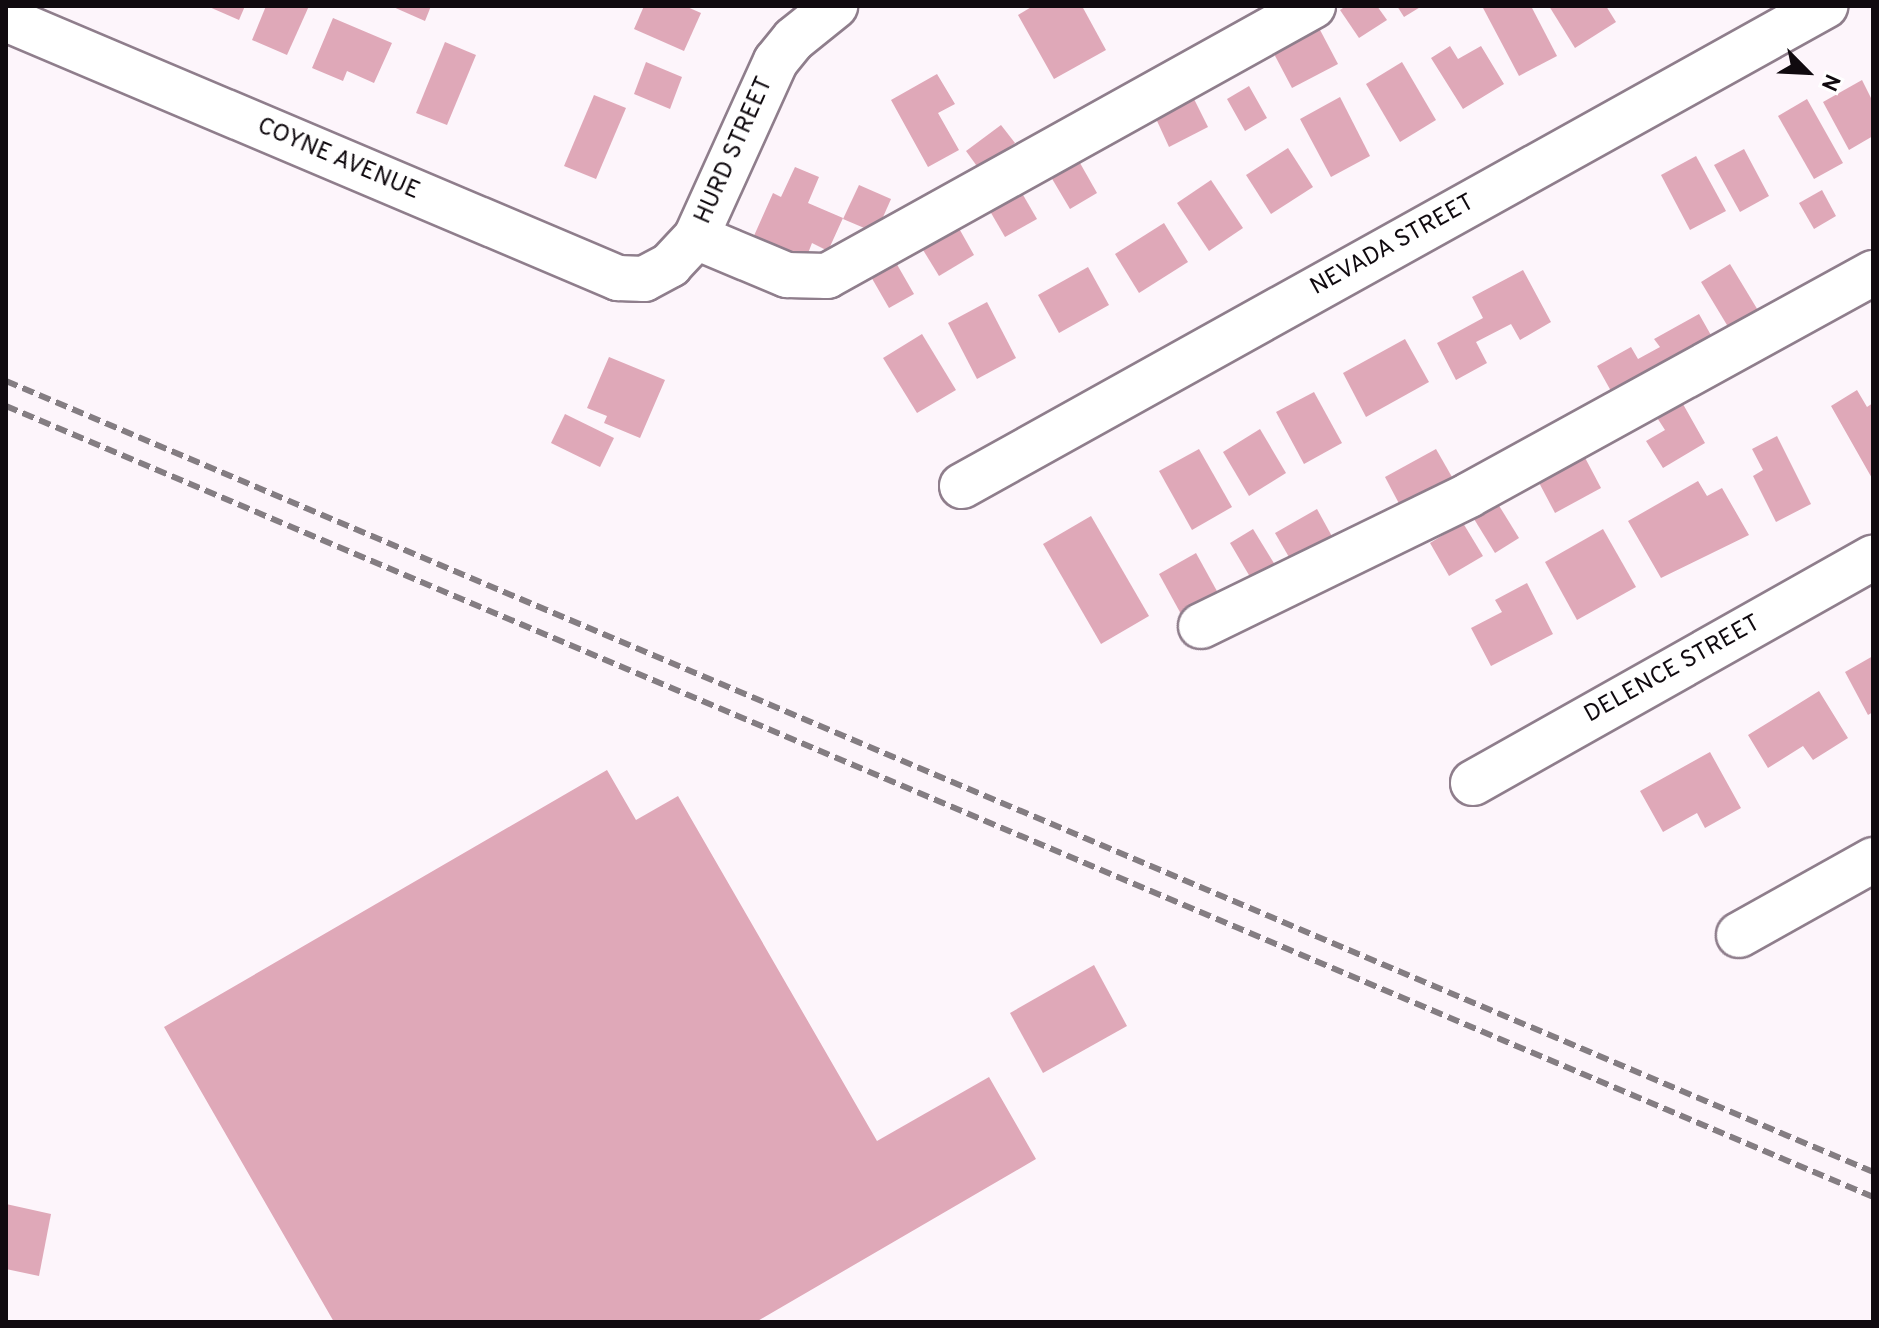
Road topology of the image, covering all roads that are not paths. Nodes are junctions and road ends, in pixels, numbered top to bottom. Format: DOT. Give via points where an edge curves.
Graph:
graph roads {
  1 [pos="835,6"];
  2 [pos="1313,6"];
  3 [pos="1825,6"];
  4 [pos="6,19"];
  5 [pos="683,251"];
  6 [pos="1873,273"];
  7 [pos="962,486"];
  8 [pos="1873,558"];
  9 [pos="1201,626"];
  10 [pos="1473,783"];
  11 [pos="1873,860"];
  12 [pos="1739,935"];
  1 -- 5 [label="street, HURD STREET" via="776,61"];
  2 -- 5 [label="street" via="827,276 787,275"];
  3 -- 7 [label="street, NEVADA STREET"];
  4 -- 5 [label="street, COYNE AVENUE" via="618,278 644,279"];
  6 -- 9 [label="street" via="1455,502"];
  8 -- 10 [label="street, DELENCE STREET"];
  11 -- 12 [label="street"];
}
